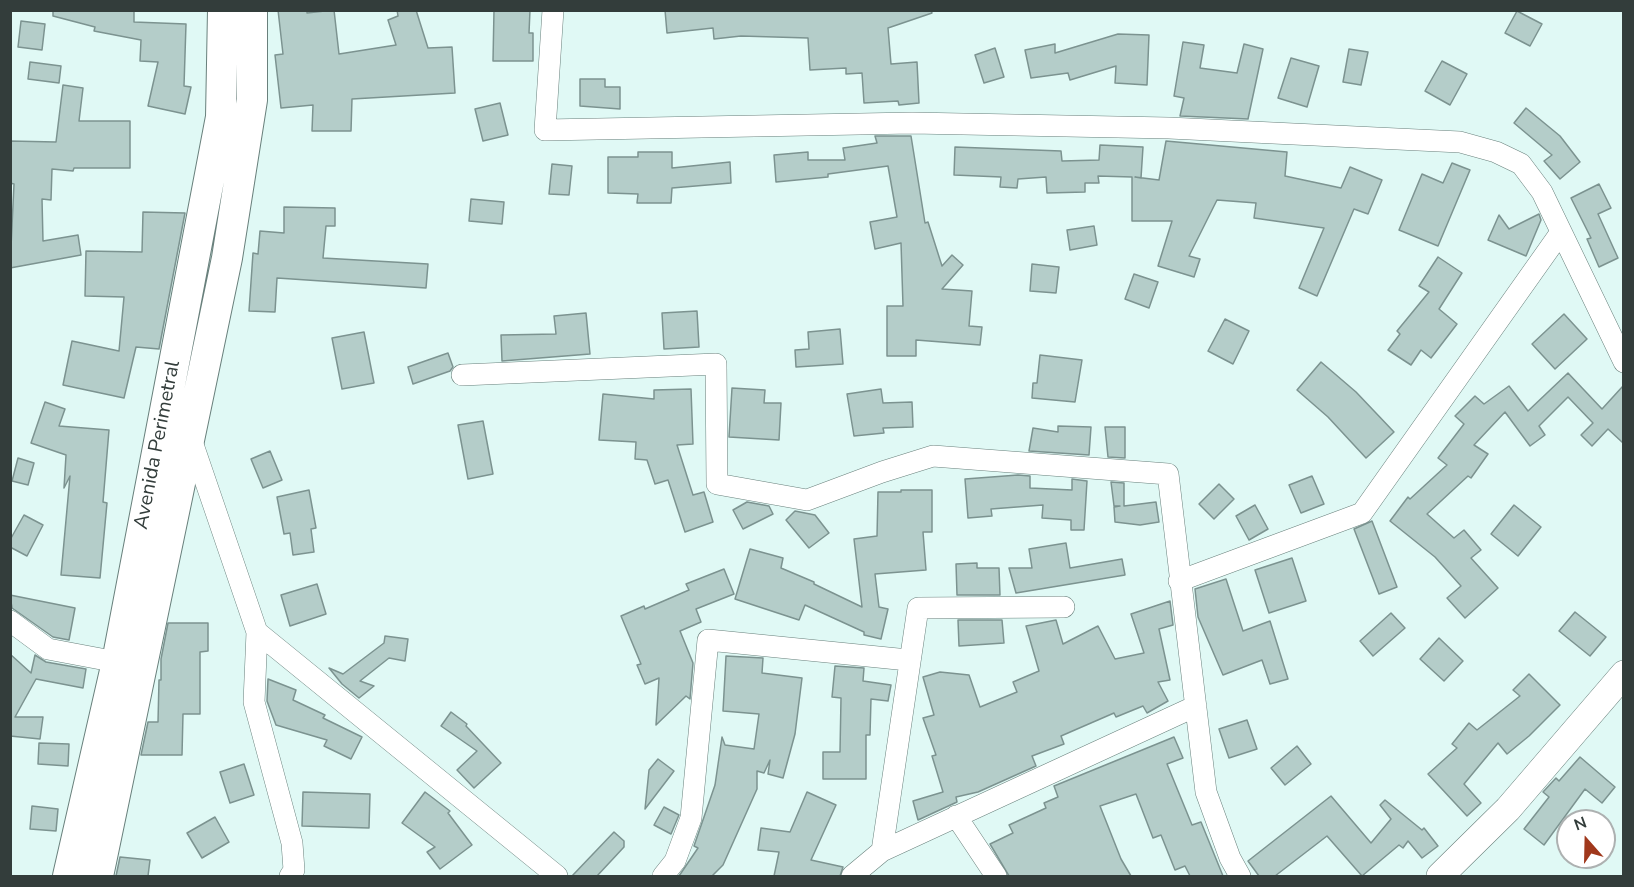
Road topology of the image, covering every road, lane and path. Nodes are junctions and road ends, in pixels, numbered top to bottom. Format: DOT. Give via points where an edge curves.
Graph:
graph roads {
  1 [pos="223,10"];
  2 [pos="252,10"];
  3 [pos="553,10"];
  4 [pos="1561,232"];
  5 [pos="1623,362"];
  6 [pos="462,375"];
  7 [pos="162,426"];
  8 [pos="190,436"];
  9 [pos="1179,581"];
  10 [pos="1064,607"];
  11 [pos="10,621"];
  12 [pos="257,632"];
  13 [pos="908,660"];
  14 [pos="117,662"];
  15 [pos="1623,674"];
  16 [pos="1196,706"];
  17 [pos="956,816"];
  18 [pos="882,851"];
  19 [pos="68,876"];
  20 [pos="98,876"];
  21 [pos="290,876"];
  22 [pos="557,876"];
  23 [pos="663,876"];
  24 [pos="852,876"];
  25 [pos="996,876"];
  26 [pos="1240,876"];
  27 [pos="1440,876"];
  1 -- 7 [label="main road, Avenida Perimetral" via="221,117"];
  2 -- 8 [label="main road, Avenida Perimetral" via="252,100 227,258"];
  3 -- 4 [label="street" via="545,130 912,123 1169,128 1460,142 1521,164 1542,192"];
  4 -- 5 [label="street"];
  4 -- 9 [label="street" via="1362,513"];
  6 -- 9 [label="street" via="716,364 717,484 807,500 933,456 1168,474"];
  7 -- 8 [label="street"];
  7 -- 14 [label="main road, Avenida Perimetral"];
  8 -- 12 [label="street"];
  8 -- 20 [label="main road, Avenida Perimetral"];
  9 -- 16 [label="street"];
  10 -- 13 [label="street" via="918,608"];
  11 -- 14 [label="street" via="48,649"];
  12 -- 21 [label="street" via="254,702 292,843 294,870"];
  12 -- 22 [label="street"];
  13 -- 18 [label="street"];
  13 -- 23 [label="street" via="708,640 691,818 675,861"];
  14 -- 19 [label="main road, Avenida Perimetral"];
  15 -- 27 [label="street" via="1508,809"];
  16 -- 17 [label="street"];
  16 -- 26 [label="street" via="1206,792"];
  17 -- 18 [label="street"];
  17 -- 25 [label="street"];
  18 -- 24 [label="street"];
}
